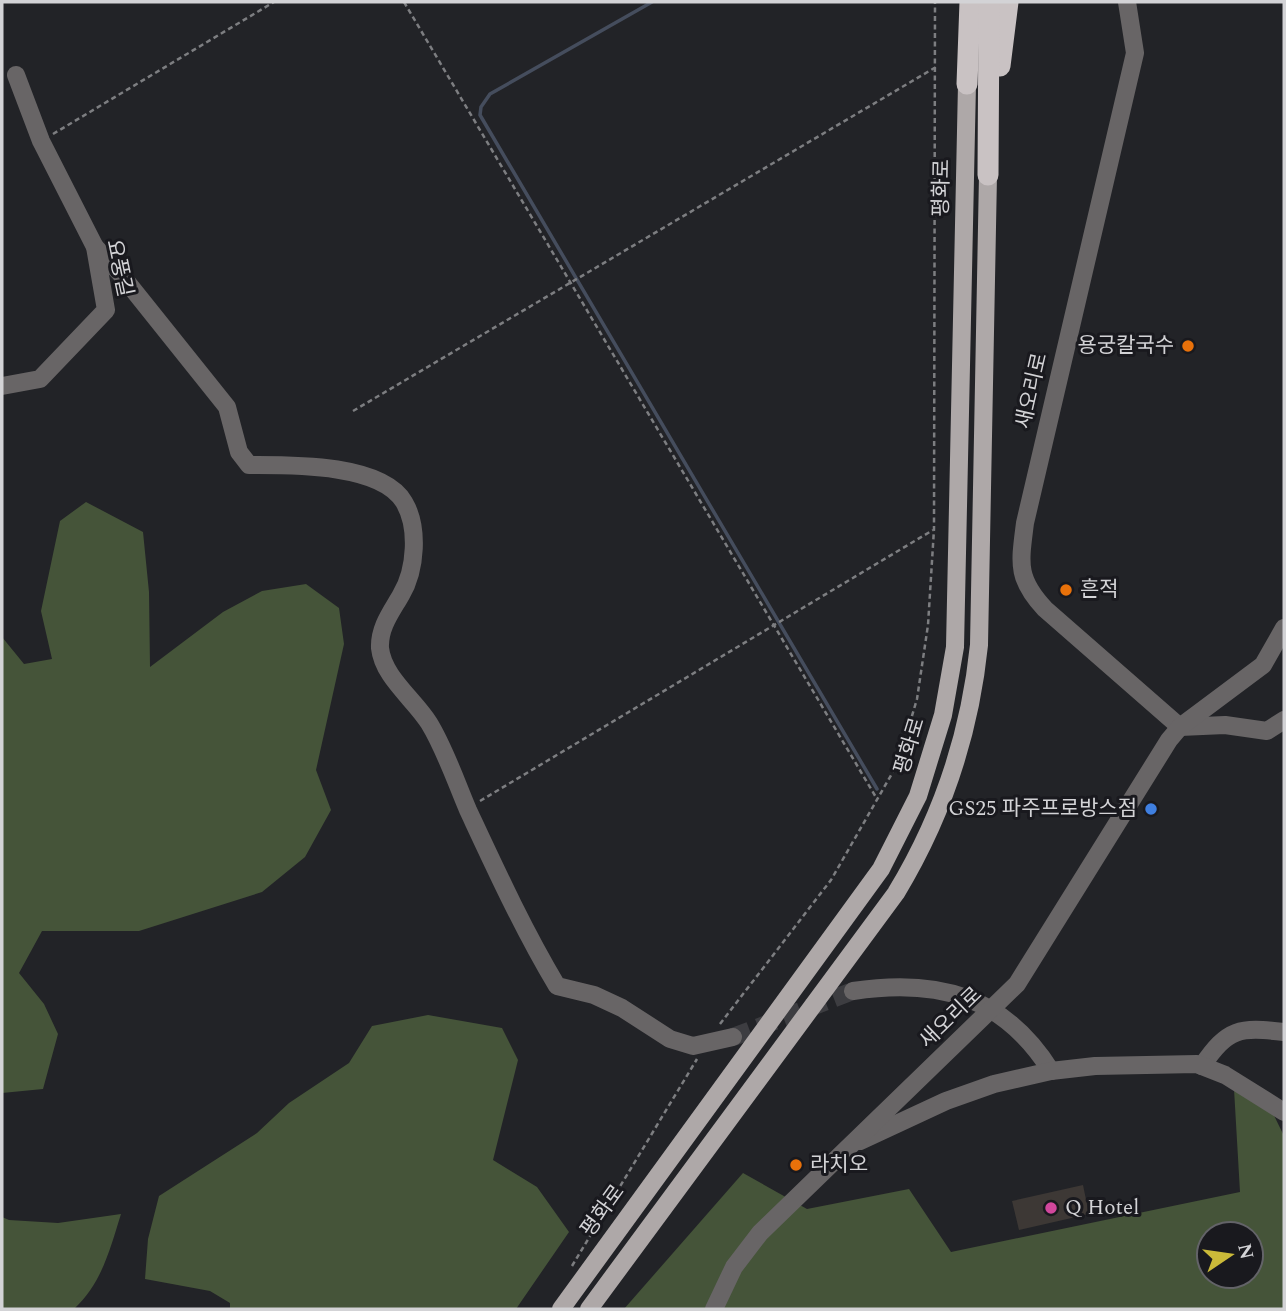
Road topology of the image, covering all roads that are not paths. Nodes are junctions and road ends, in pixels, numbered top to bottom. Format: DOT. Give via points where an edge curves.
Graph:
graph roads {
  1 [pos="960,2"];
  2 [pos="970,2"];
  3 [pos="989,2"];
  4 [pos="1008,2"];
  5 [pos="1127,2"];
  6 [pos="967,51"];
  7 [pos="16,75"];
  8 [pos="967,84"];
  9 [pos="989,148"];
  10 [pos="988,175"];
  11 [pos="95,247"];
  12 [pos="2,386"];
  13 [pos="1284,628"];
  14 [pos="1284,720"];
  15 [pos="1180,727"];
  16 [pos="853,991"];
  17 [pos="993,1010"];
  18 [pos="1284,1032"];
  19 [pos="733,1037"];
  20 [pos="1202,1066"];
  21 [pos="1051,1071"];
  22 [pos="1284,1112"];
  23 [pos="854,1144"];
  24 [pos="561,1309"];
  25 [pos="589,1309"];
  26 [pos="714,1309"];
  1 -- 6 [label="highway"];
  2 -- 6 [label="highway"];
  3 -- 9 [label="highway"];
  4 -- 9 [label="highway"];
  5 -- 15 [label="street, 새오리로" via="1135,54 1025,523 1020,569 1032,596 1045,609"];
  6 -- 8 [label="highway"];
  7 -- 11 [label="street, 요풍길" via="41,141"];
  8 -- 24 [label="main road, 평화로" via="955,647 943,715 918,796 881,869"];
  9 -- 10 [label="highway"];
  10 -- 25 [label="main road" via="979,645 970,706 948,785 896,893"];
  11 -- 12 [label="street, 요풍길" via="106,310 40,379"];
  11 -- 19 [label="street" via="227,407 239,453 249,465 295,464 356,474 386,484 404,501 414,527 412,554 403,592 387,616 380,646 385,666 429,723 520,924 557,986 622,1008 670,1039 692,1046"];
  13 -- 15 [label="street, 새오리로" via="1263,665"];
  14 -- 15 [label="street" via="1267,731 1225,725"];
  15 -- 17 [label="street, 새오리로" via="1068,900 1033,963"];
  16 -- 17 [label="street" via="883,986 946,991"];
  17 -- 21 [label="street" via="1022,1032"];
  17 -- 23 [label="street, 새오리로"];
  18 -- 20 [label="street" via="1230,1033"];
  20 -- 21 [label="street" via="1095,1066"];
  20 -- 22 [label="street"];
  21 -- 23 [label="street" via="946,1101"];
  23 -- 26 [label="street, 새오리로" via="748,1247"];
}
